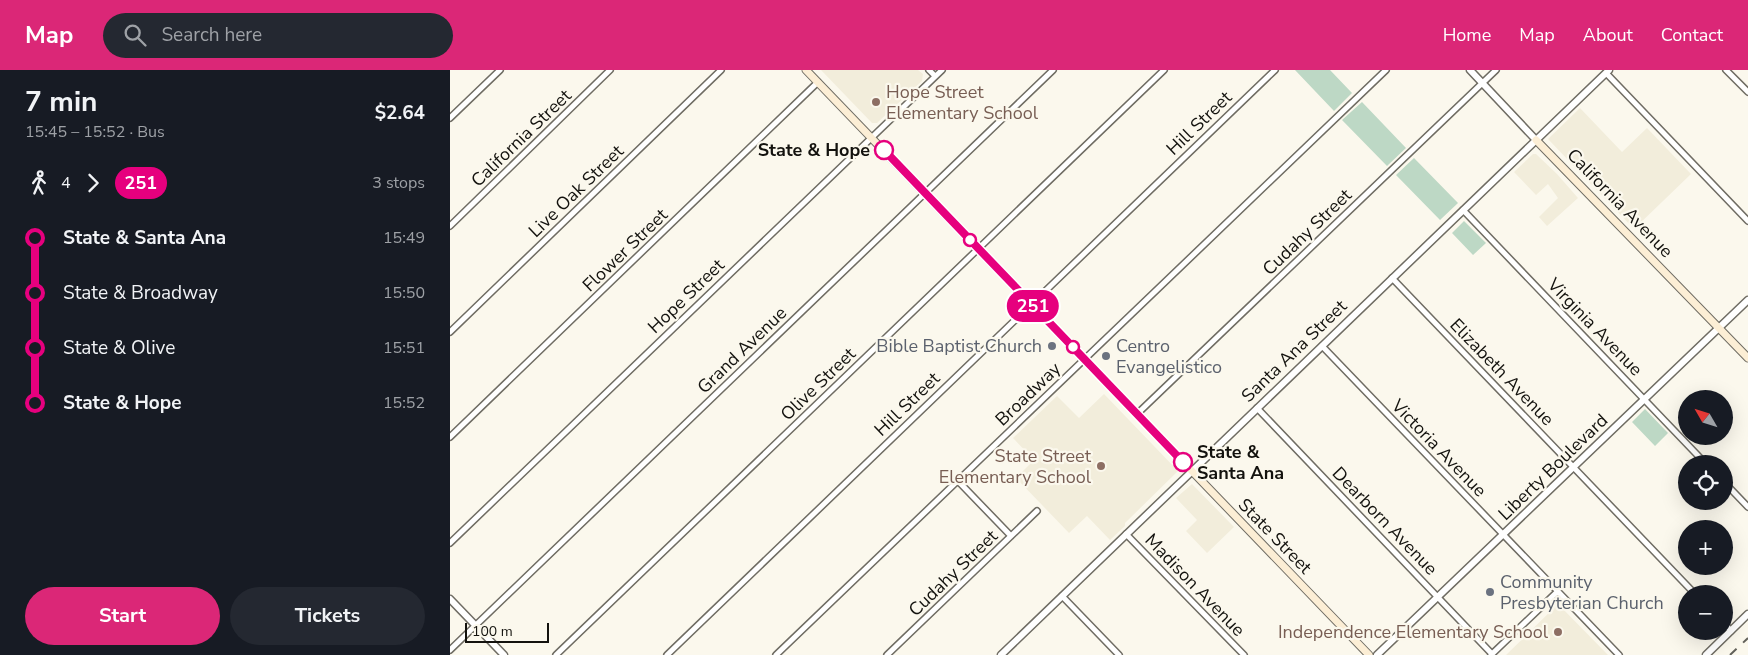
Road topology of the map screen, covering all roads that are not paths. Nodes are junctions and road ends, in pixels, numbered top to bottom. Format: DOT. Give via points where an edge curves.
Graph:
graph roads {
  1 [pos="500,70"];
  2 [pos="610,70"];
  3 [pos="721,70"];
  4 [pos="806,70"];
  5 [pos="929,70"];
  6 [pos="942,70"];
  7 [pos="1053,70"];
  8 [pos="1164,70"];
  9 [pos="1274,70"];
  10 [pos="1386,70"];
  11 [pos="1470,70"];
  12 [pos="1496,70"];
  13 [pos="1726,70"];
  14 [pos="1608,72"];
  15 [pos="935,76"];
  16 [pos="818,82"];
  17 [pos="1482,83"];
  18 [pos="1748,92"];
  19 [pos="450,118"];
  20 [pos="872,138"];
  21 [pos="1536,140"];
  22 [pos="925,193"];
  23 [pos="1463,210"];
  24 [pos="1748,221"];
  25 [pos="450,226"];
  26 [pos="978,249"];
  27 [pos="1392,278"];
  28 [pos="1748,300"];
  29 [pos="1031,304"];
  30 [pos="1718,328"];
  31 [pos="450,332"];
  32 [pos="1322,346"];
  33 [pos="1748,358"];
  34 [pos="1084,359"];
  35 [pos="1644,399"];
  36 [pos="1257,408"];
  37 [pos="1137,414"];
  38 [pos="450,437"];
  39 [pos="1697,455"];
  40 [pos="1574,467"];
  41 [pos="1191,471"];
  42 [pos="958,481"];
  43 [pos="1733,491"];
  44 [pos="1748,507"];
  45 [pos="1037,511"];
  46 [pos="1126,534"];
  47 [pos="1504,535"];
  48 [pos="1011,536"];
  49 [pos="450,543"];
  50 [pos="1687,585"];
  51 [pos="1558,591"];
  52 [pos="1062,596"];
  53 [pos="1438,597"];
  54 [pos="450,599"];
  55 [pos="1748,614"];
  56 [pos="476,625"];
  57 [pos="1733,629"];
  58 [pos="1722,640"];
  59 [pos="450,650"];
  60 [pos="504,655"];
  61 [pos="556,655"];
  62 [pos="667,655"];
  63 [pos="776,655"];
  64 [pos="887,655"];
  65 [pos="1001,655"];
  66 [pos="1119,655"];
  67 [pos="1244,655"];
  68 [pos="1369,655"];
  69 [pos="1378,655"];
  70 [pos="1492,655"];
  71 [pos="1619,655"];
  72 [pos="1706,655"];
  1 -- 19 [label="street"];
  2 -- 25 [label="street, California Street"];
  3 -- 31 [label="street, Live Oak Street"];
  4 -- 16 [label="main road, State Street"];
  5 -- 15 [label="street"];
  6 -- 15 [label="street, Hope Street"];
  7 -- 22 [label="street, Grand Avenue"];
  8 -- 26 [label="street, Olive Street"];
  9 -- 29 [label="street, Hill Street"];
  10 -- 34 [label="street, Broadway"];
  11 -- 17 [label="street, California Avenue"];
  12 -- 17 [label="street, Cudahy Street"];
  13 -- 18 [label="street"];
  14 -- 21 [label="street, Santa Ana Street"];
  14 -- 24 [label="street"];
  15 -- 20 [label="street, Hope Street"];
  16 -- 20 [label="main road, State Street"];
  16 -- 38 [label="street, Flower Street"];
  17 -- 21 [label="street, California Avenue"];
  17 -- 37 [label="street, Cudahy Street"];
  20 -- 22 [label="main road, State Street"];
  20 -- 49 [label="street, Hope Street"];
  21 -- 23 [label="street, Santa Ana Street"];
  21 -- 30 [label="main road, California Avenue"];
  22 -- 26 [label="main road, State Street"];
  22 -- 56 [label="street, Grand Avenue"];
  23 -- 27 [label="street, Santa Ana Street"];
  23 -- 35 [label="street, Virginia Avenue"];
  26 -- 29 [label="main road, State Street"];
  26 -- 61 [label="street, Olive Street"];
  27 -- 32 [label="street, Santa Ana Street"];
  27 -- 40 [label="street, Elizabeth Avenue"];
  28 -- 30 [label="street, Liberty Boulevard"];
  29 -- 34 [label="main road, State Street"];
  29 -- 62 [label="street, Hill Street"];
  30 -- 33 [label="main road, California Avenue"];
  30 -- 35 [label="street, Liberty Boulevard"];
  32 -- 36 [label="street, Santa Ana Street"];
  32 -- 47 [label="street, Victoria Avenue"];
  34 -- 37 [label="main road, State Street"];
  34 -- 42 [label="street, Broadway"];
  35 -- 39 [label="street, Virginia Avenue"];
  35 -- 40 [label="street, Liberty Boulevard"];
  36 -- 41 [label="street, Santa Ana Street"];
  36 -- 53 [label="street, Dearborn Avenue"];
  37 -- 41 [label="main road, State Street"];
  40 -- 47 [label="street, Liberty Boulevard"];
  40 -- 50 [label="street, Elizabeth Avenue"];
  41 -- 46 [label="street, Santa Ana Street"];
  41 -- 68 [label="main road, State Street"];
  42 -- 48 [label="street"];
  42 -- 63 [label="street, Broadway"];
  43 -- 44 [label="street"];
  45 -- 48 [label="street, Cudahy Street"];
  46 -- 52 [label="street, Santa Ana Street"];
  46 -- 67 [label="street, Madison Avenue"];
  47 -- 51 [label="street, Victoria Avenue"];
  47 -- 53 [label="street, Liberty Boulevard"];
  48 -- 64 [label="street, Cudahy Street"];
  51 -- 70 [label="street"];
  51 -- 71 [label="street, Victoria Avenue"];
  52 -- 65 [label="street, Santa Ana Street"];
  52 -- 66 [label="street"];
  53 -- 69 [label="street, Liberty Boulevard"];
  53 -- 70 [label="street, Dearborn Avenue"];
  54 -- 56 [label="street"];
  55 -- 57 [label="street"];
  56 -- 59 [label="street, Grand Avenue"];
  56 -- 60 [label="street"];
  58 -- 72 [label="street"];
}
